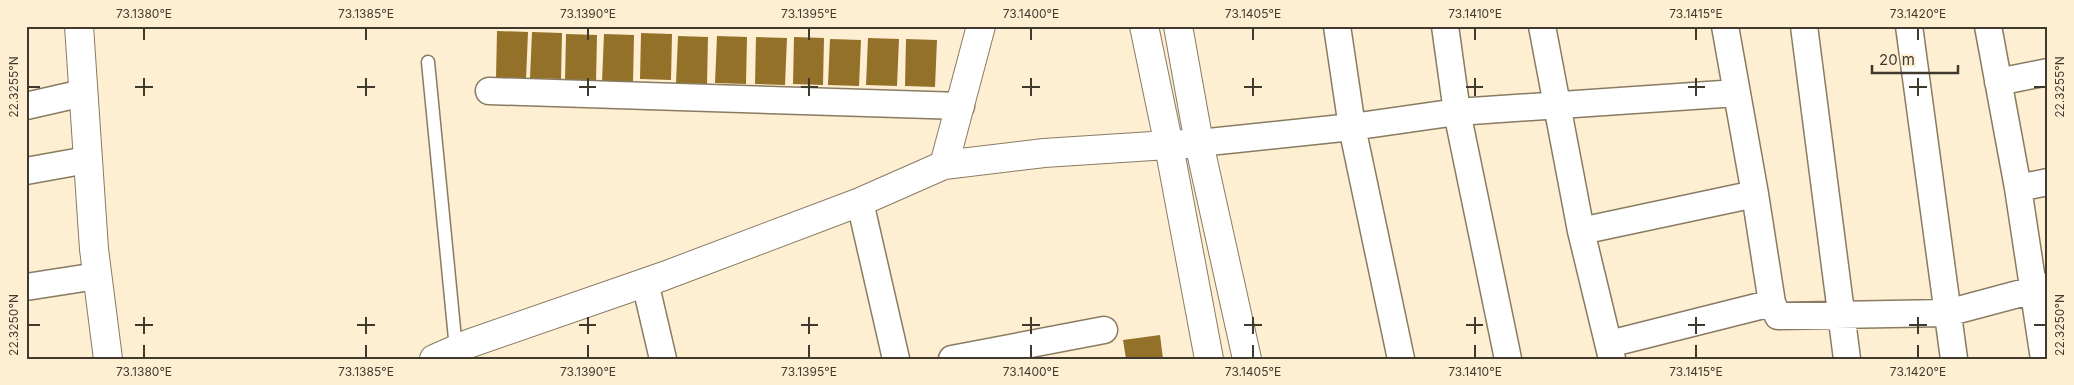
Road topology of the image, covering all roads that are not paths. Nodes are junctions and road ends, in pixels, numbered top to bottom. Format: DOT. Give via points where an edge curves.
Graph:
graph roads {
  1 [pos="78,26"];
  2 [pos="981,26"];
  3 [pos="1144,26"];
  4 [pos="1178,26"];
  5 [pos="1337,26"];
  6 [pos="1444,26"];
  7 [pos="1542,26"];
  8 [pos="1725,26"];
  9 [pos="1804,26"];
  10 [pos="1909,26"];
  11 [pos="1988,26"];
  12 [pos="428,62"];
  13 [pos="2048,72"];
  14 [pos="1998,82"];
  15 [pos="489,91"];
  16 [pos="83,93"];
  17 [pos="1737,93"];
  18 [pos="1555,104"];
  19 [pos="26,106"];
  20 [pos="961,106"];
  21 [pos="1457,112"];
  22 [pos="1352,127"];
  23 [pos="1199,143"];
  24 [pos="1169,146"];
  25 [pos="87,160"];
  26 [pos="944,165"];
  27 [pos="26,171"];
  28 [pos="2048,182"];
  29 [pos="2018,188"];
  30 [pos="1755,194"];
  31 [pos="860,202"];
  32 [pos="1581,231"];
  33 [pos="97,276"];
  34 [pos="645,282"];
  35 [pos="26,287"];
  36 [pos="2040,288"];
  37 [pos="1772,303"];
  38 [pos="1948,313"];
  39 [pos="1841,315"];
  40 [pos="1104,330"];
  41 [pos="1610,352"];
  42 [pos="442,356"];
  43 [pos="108,359"];
  44 [pos="663,359"];
  45 [pos="896,359"];
  46 [pos="952,359"];
  47 [pos="1209,359"];
  48 [pos="1246,359"];
  49 [pos="1401,359"];
  50 [pos="1508,359"];
  51 [pos="1847,359"];
  52 [pos="1954,359"];
  53 [pos="2044,359"];
  1 -- 16 [label="street"];
  2 -- 20 [label="street"];
  3 -- 24 [label="street"];
  4 -- 23 [label="street"];
  5 -- 22 [label="street"];
  6 -- 21 [label="street"];
  7 -- 18 [label="street"];
  8 -- 17 [label="street"];
  9 -- 39 [label="street"];
  10 -- 38 [label="street"];
  11 -- 14 [label="street"];
  12 -- 42 [label="lane"];
  13 -- 14 [label="street"];
  14 -- 29 [label="street"];
  15 -- 20 [label="street"];
  16 -- 19 [label="street"];
  16 -- 25 [label="street"];
  17 -- 18 [label="street"];
  17 -- 30 [label="street"];
  18 -- 21 [label="street"];
  18 -- 32 [label="street"];
  20 -- 26 [label="street"];
  21 -- 22 [label="street"];
  21 -- 50 [label="street"];
  22 -- 23 [label="street"];
  22 -- 49 [label="street"];
  23 -- 24 [label="street"];
  23 -- 48 [label="street"];
  24 -- 26 [label="street" via="1044,153"];
  24 -- 47 [label="street"];
  25 -- 27 [label="street"];
  25 -- 33 [label="street"];
  26 -- 31 [label="street"];
  28 -- 29 [label="street"];
  29 -- 36 [label="street"];
  30 -- 32 [label="street"];
  30 -- 37 [label="street"];
  31 -- 34 [label="street"];
  31 -- 45 [label="street"];
  32 -- 41 [label="street"];
  33 -- 35 [label="street"];
  33 -- 43 [label="street"];
  34 -- 42 [label="street"];
  34 -- 44 [label="street"];
  36 -- 38 [label="street"];
  36 -- 53 [label="street"];
  37 -- 39 [label="street" via="1778,316"];
  37 -- 41 [label="street"];
  38 -- 39 [label="street"];
  38 -- 52 [label="street"];
  39 -- 51 [label="street"];
  40 -- 46 [label="street"];
}
